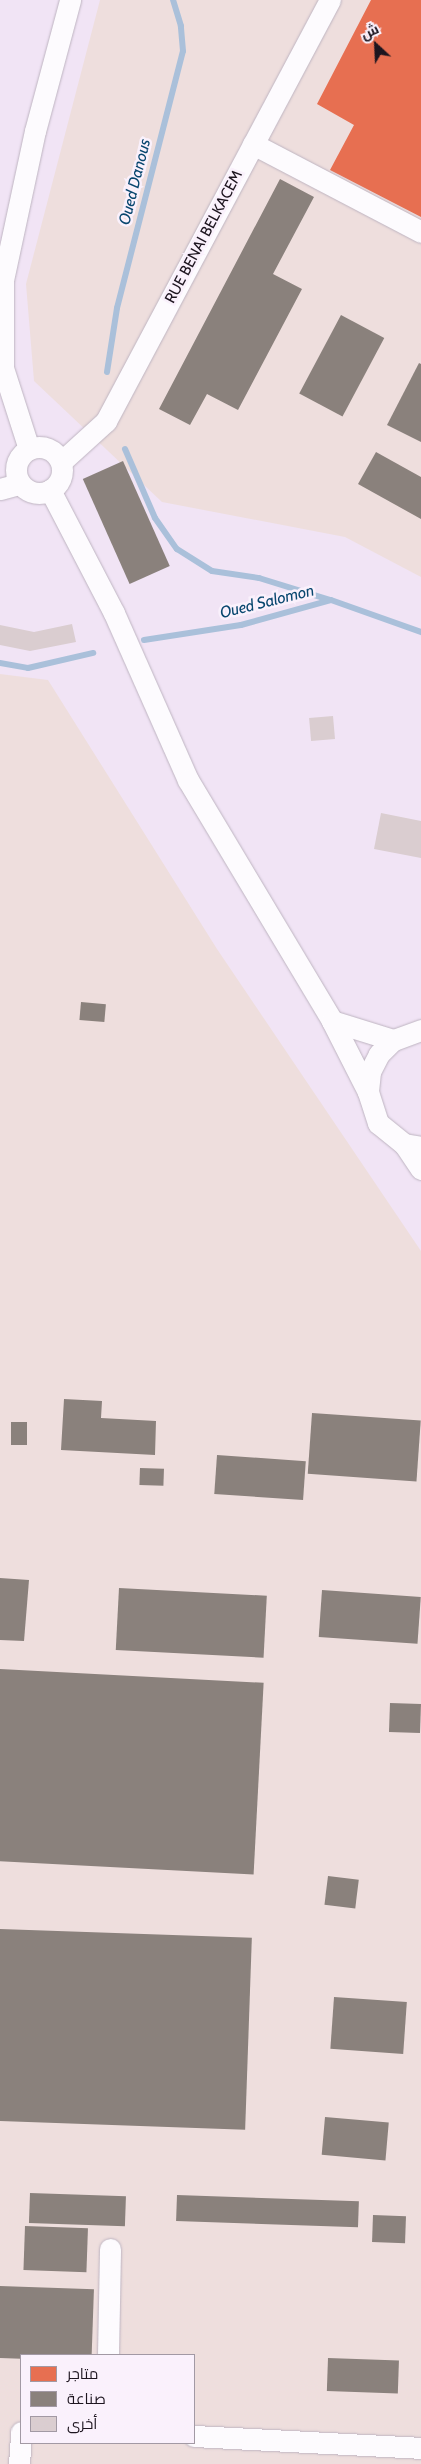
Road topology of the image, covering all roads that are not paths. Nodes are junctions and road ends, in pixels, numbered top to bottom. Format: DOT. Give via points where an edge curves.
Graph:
graph roads {
  1 [pos="70,0"];
  2 [pos="330,0"];
  3 [pos="253,144"];
  4 [pos="421,232"];
  5 [pos="29,449"];
  6 [pos="61,462"];
  7 [pos="10,486"];
  8 [pos="50,490"];
  9 [pos="332,1021"];
  10 [pos="421,1030"];
  11 [pos="393,1040"];
  12 [pos="368,1092"];
  13 [pos="413,1146"];
  14 [pos="421,1169"];
  15 [pos="110,2249"];
  16 [pos="108,2354"];
  17 [pos="195,2436"];
  18 [pos="20,2444"];
  19 [pos="421,2448"];
  20 [pos="19,2464"];
  1 -- 5 [label="street" via="35,130 3,280 3,368"];
  2 -- 3 [label="street, RUE BENAI BELKACEM"];
  3 -- 4 [label="street"];
  3 -- 6 [label="street, RUE BENAI BELKACEM" via="106,421"];
  5 -- 6 [label="street" via="44,447"];
  5 -- 7 [label="street" via="18,460 16,476"];
  6 -- 8 [label="street" via="60,481"];
  7 -- 8 [label="street" via="37,493"];
  8 -- 9 [label="street" via="114,613 188,780"];
  9 -- 11 [label="street"];
  9 -- 12 [label="street"];
  10 -- 11 [label="street"];
  11 -- 12 [label="street" via="379,1054 370,1072"];
  12 -- 13 [label="street" via="378,1123"];
  13 -- 14 [label="street"];
  15 -- 16 [label="street"];
  17 -- 19 [label="street"];
  18 -- 20 [label="street"];
}
